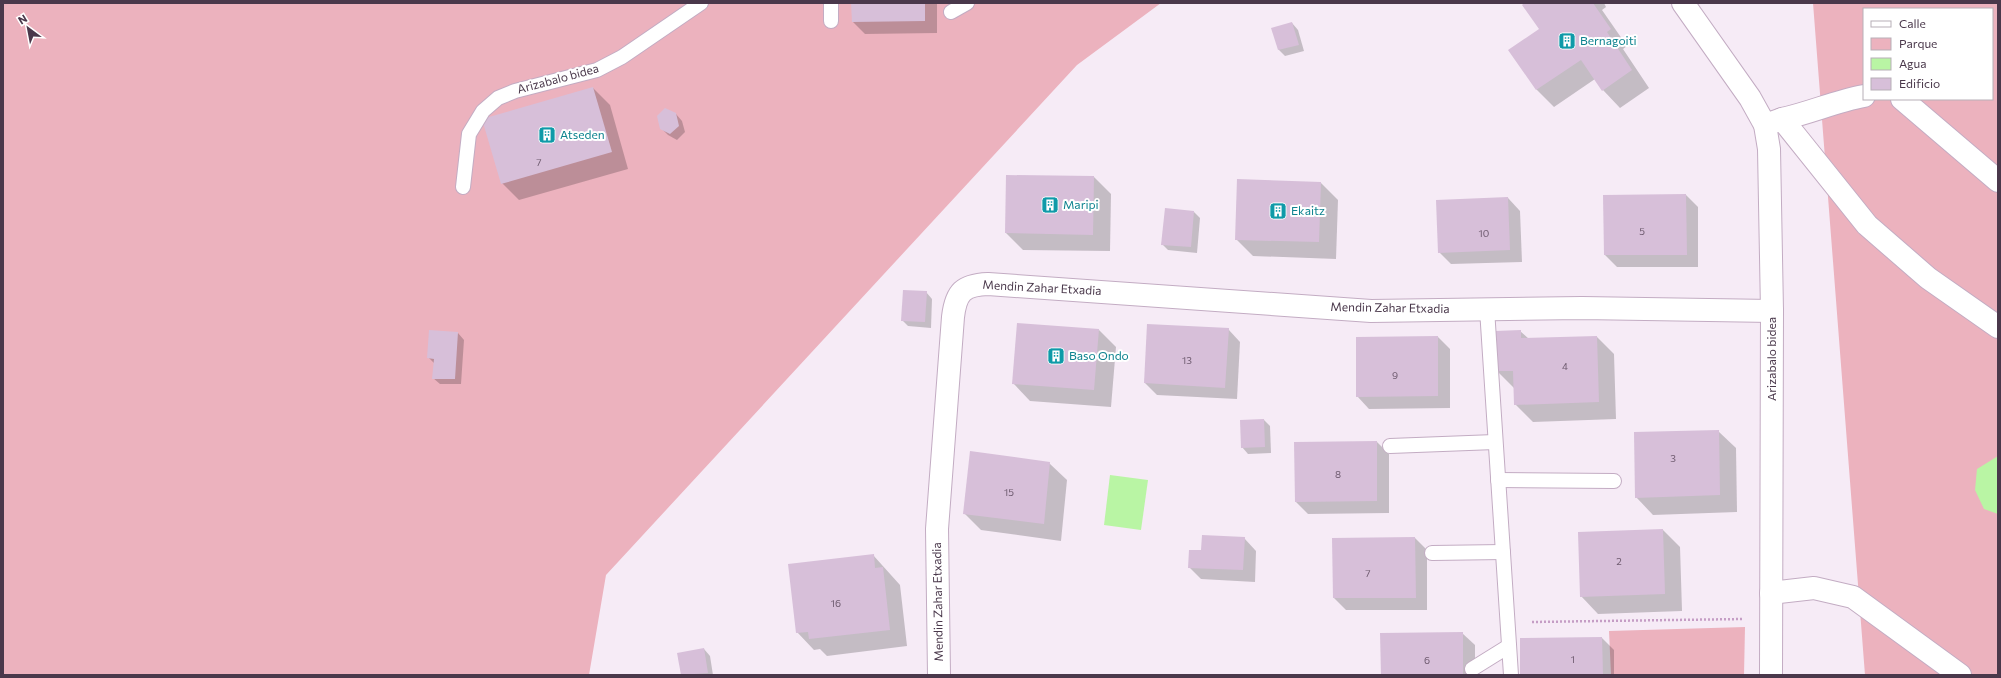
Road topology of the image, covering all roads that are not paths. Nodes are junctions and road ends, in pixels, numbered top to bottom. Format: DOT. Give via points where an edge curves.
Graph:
graph roads {
  1 [pos="701,3"];
  2 [pos="831,3"];
  3 [pos="967,3"];
  4 [pos="1684,3"];
  5 [pos="951,12"];
  6 [pos="831,21"];
  7 [pos="1863,96"];
  8 [pos="1903,100"];
  9 [pos="1774,122"];
  10 [pos="1998,181"];
  11 [pos="463,187"];
  12 [pos="1487,309"];
  13 [pos="1772,311"];
  14 [pos="1998,327"];
  15 [pos="1495,442"];
  16 [pos="1390,446"];
  17 [pos="1498,480"];
  18 [pos="1614,481"];
  19 [pos="1503,552"];
  20 [pos="1432,553"];
  21 [pos="1771,593"];
  22 [pos="1509,646"];
  23 [pos="1472,670"];
  24 [pos="939,675"];
  25 [pos="1511,675"];
  26 [pos="1771,675"];
  27 [pos="1960,675"];
  1 -- 11 [label="lane, Arizabalo bidea" via="622,57 597,70 515,91 498,98 483,111 469,134"];
  2 -- 6 [label="lane"];
  3 -- 5 [label="lane"];
  4 -- 9 [label="street, Arizabalo bidea" via="1750,98"];
  7 -- 9 [label="street"];
  8 -- 10 [label="street"];
  9 -- 13 [label="street, Arizabalo bidea" via="1770,149"];
  9 -- 14 [label="street, Arizabalo bidea" via="1867,225 1928,278"];
  12 -- 13 [label="street, Mendin Zahar Etxadia"];
  12 -- 15 [label="lane"];
  12 -- 24 [label="street, Mendin Zahar Etxadia" via="1371,311 1004,285 972,285 955,301 953,317 936,529"];
  13 -- 21 [label="street, Arizabalo bidea"];
  15 -- 16 [label="lane"];
  15 -- 17 [label="lane"];
  17 -- 18 [label="lane"];
  17 -- 19 [label="lane"];
  19 -- 20 [label="lane"];
  19 -- 22 [label="lane"];
  21 -- 26 [label="street, Arizabalo bidea"];
  21 -- 27 [label="street" via="1814,588 1853,597"];
  22 -- 23 [label="lane"];
  22 -- 25 [label="lane"];
}
